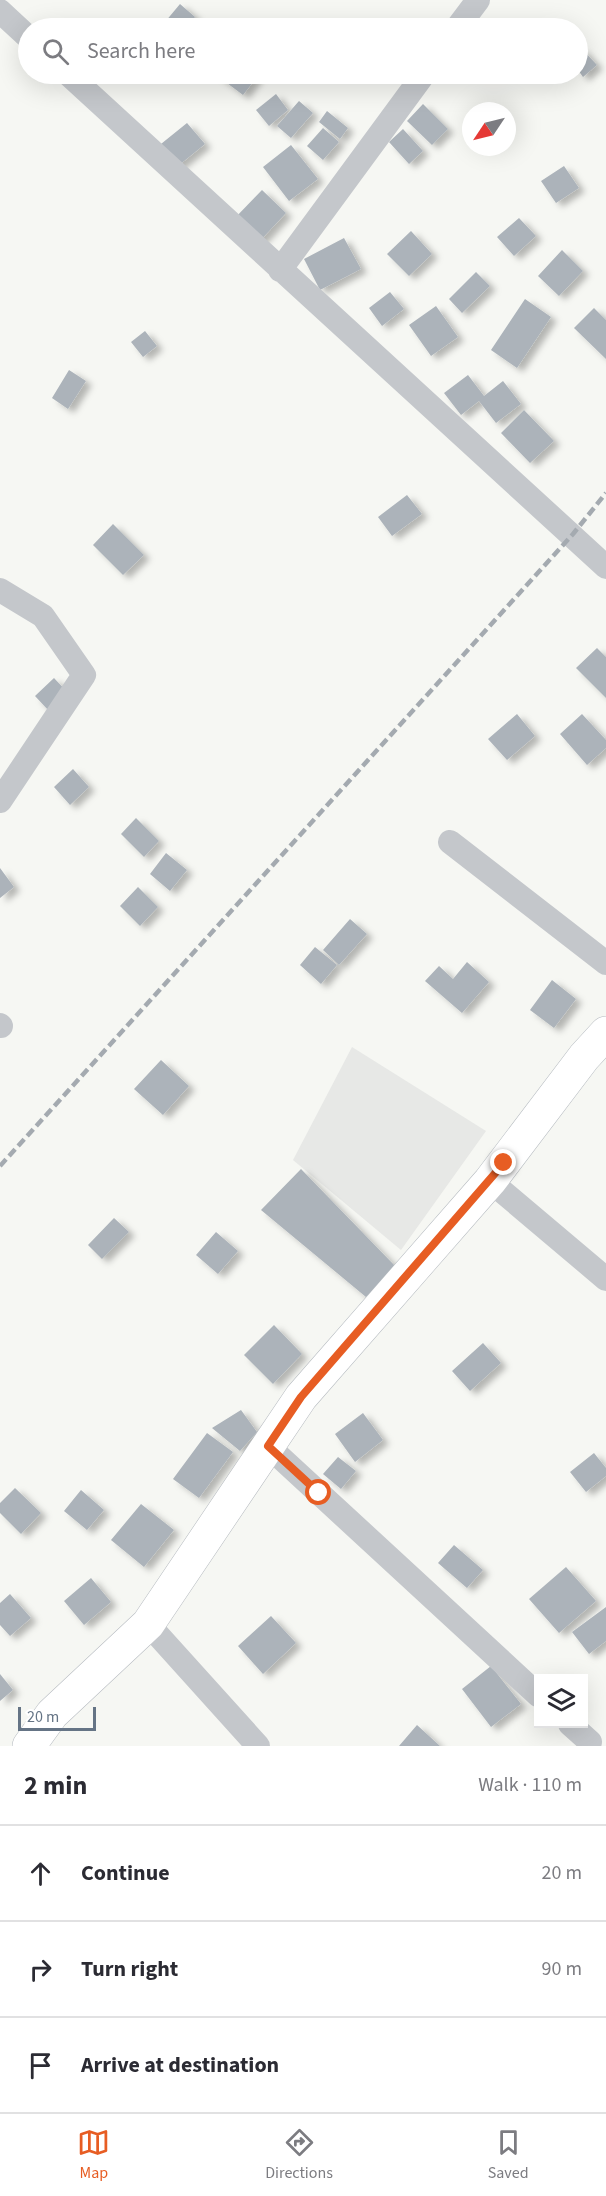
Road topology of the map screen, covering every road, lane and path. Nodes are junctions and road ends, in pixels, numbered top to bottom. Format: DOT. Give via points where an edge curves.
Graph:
graph roads {
  1 [pos="478,0"];
  2 [pos="0,12"];
  3 [pos="464,18"];
  4 [pos="18,28"];
  5 [pos="79,84"];
  6 [pos="417,84"];
  7 [pos="280,270"];
  8 [pos="606,567"];
  9 [pos="0,590"];
  10 [pos="0,801"];
  11 [pos="450,842"];
  12 [pos="606,963"];
  13 [pos="606,1033"];
  14 [pos="490,1180"];
  15 [pos="606,1279"];
  16 [pos="268,1446"];
  17 [pos="148,1624"];
  18 [pos="534,1691"];
  19 [pos="574,1728"];
  20 [pos="590,1742"];
  21 [pos="29,1746"];
  22 [pos="258,1746"];
  1 -- 3 [label="street"];
  2 -- 4 [label="street"];
  5 -- 7 [label="street"];
  6 -- 7 [label="street"];
  7 -- 8 [label="street"];
  9 -- 10 [label="street" via="43,616 84,675"];
  11 -- 12 [label="street"];
  13 -- 14 [label="main road"];
  14 -- 15 [label="street"];
  14 -- 16 [label="main road" via="301,1397"];
  16 -- 17 [label="main road"];
  16 -- 18 [label="street"];
  17 -- 21 [label="main road" via="52,1714"];
  17 -- 22 [label="street"];
  19 -- 20 [label="street"];
}
